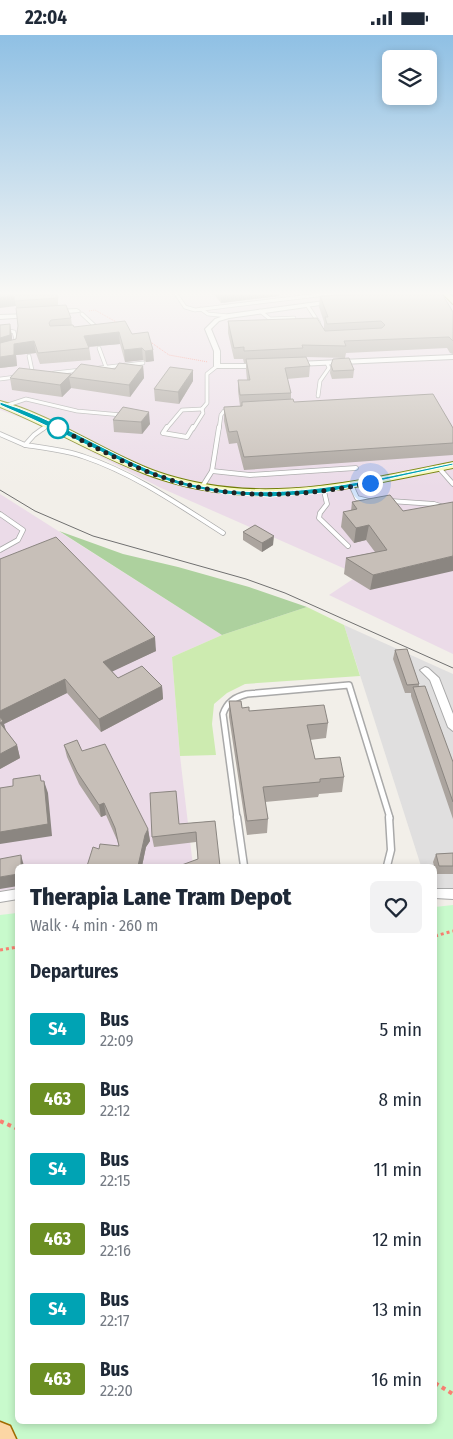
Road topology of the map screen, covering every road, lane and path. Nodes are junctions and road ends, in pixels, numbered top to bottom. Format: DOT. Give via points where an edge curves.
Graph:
graph roads {
  1 [pos="29,358"];
  2 [pos="103,358"];
  3 [pos="182,358"];
  4 [pos="218,358"];
  5 [pos="442,358"];
  6 [pos="143,363"];
  7 [pos="327,363"];
  8 [pos="217,364"];
  9 [pos="290,365"];
  10 [pos="207,366"];
  11 [pos="262,366"];
  12 [pos="106,367"];
  13 [pos="97,368"];
  14 [pos="88,369"];
  15 [pos="51,374"];
  16 [pos="42,375"];
  17 [pos="33,376"];
  18 [pos="0,379"];
  19 [pos="318,396"];
  20 [pos="3,405"];
  21 [pos="202,409"];
  22 [pos="234,411"];
  23 [pos="131,416"];
  24 [pos="50,424"];
  25 [pos="0,434"];
  26 [pos="25,445"];
  27 [pos="453,465"];
  28 [pos="356,468"];
  29 [pos="439,468"];
  30 [pos="212,471"];
  31 [pos="453,484"];
  32 [pos="352,487"];
  33 [pos="202,488"];
  34 [pos="324,491"];
  35 [pos="376,502"];
  36 [pos="385,502"];
  37 [pos="453,510"];
  38 [pos="0,514"];
  39 [pos="223,533"];
  40 [pos="348,546"];
  41 [pos="0,549"];
  42 [pos="425,670"];
  43 [pos="453,727"];
  44 [pos="244,864"];
  45 [pos="388,864"];
  46 [pos="453,893"];
  47 [pos="15,894"];
  48 [pos="437,895"];
  49 [pos="0,897"];
  50 [pos="453,931"];
  51 [pos="437,935"];
  52 [pos="15,948"];
  53 [pos="0,950"];
  54 [pos="0,1121"];
  55 [pos="15,1128"];
  56 [pos="437,1384"];
  57 [pos="453,1394"];
  1 -- 17 [label="lane"];
  2 -- 12 [label="lane"];
  3 -- 8 [label="path"];
  4 -- 8 [label="street"];
  5 -- 7 [label="street"];
  6 -- 12 [label="lane"];
  7 -- 9 [label="street"];
  7 -- 19 [label="lane" via="329,368 320,381"];
  8 -- 10 [label="lane"];
  8 -- 11 [label="street"];
  8 -- 21 [label="lane" via="207,374 208,403"];
  12 -- 13 [label="lane"];
  14 -- 15 [label="lane"];
  16 -- 17 [label="lane"];
  17 -- 18 [label="lane"];
  20 -- 23 [label="lane" via="26,399 76,411"];
  20 -- 24 [label="street"];
  21 -- 21 [label="lane" via="203,413 187,437 163,433 181,409"];
  22 -- 30 [label="lane" via="224,411 222,415"];
  24 -- 26 [label="lane"];
  24 -- 33 [label="street" via="150,473"];
  25 -- 26 [label="lane"];
  26 -- 39 [label="lane" via="93,459"];
  27 -- 29 [label="street"];
  28 -- 30 [label="lane" via="250,475"];
  29 -- 31 [label="lane"];
  29 -- 32 [label="street"];
  30 -- 33 [label="lane"];
  32 -- 34 [label="street"];
  32 -- 35 [label="lane" via="357,498"];
  33 -- 34 [label="street" via="270,495"];
  34 -- 40 [label="lane" via="327,504 319,518"];
  36 -- 37 [label="lane" via="434,504"];
  38 -- 41 [label="lane" via="23,530 23,535 20,540"];
  42 -- 43 [label="street" via="434,678"];
  44 -- 45 [label="lane" via="224,709 230,701 247,694 348,685 391,822"];
  46 -- 48 [label="street"];
  47 -- 49 [label="street"];
  50 -- 51 [label="path"];
  52 -- 53 [label="path"];
  54 -- 55 [label="path"];
  56 -- 57 [label="path"];
}
